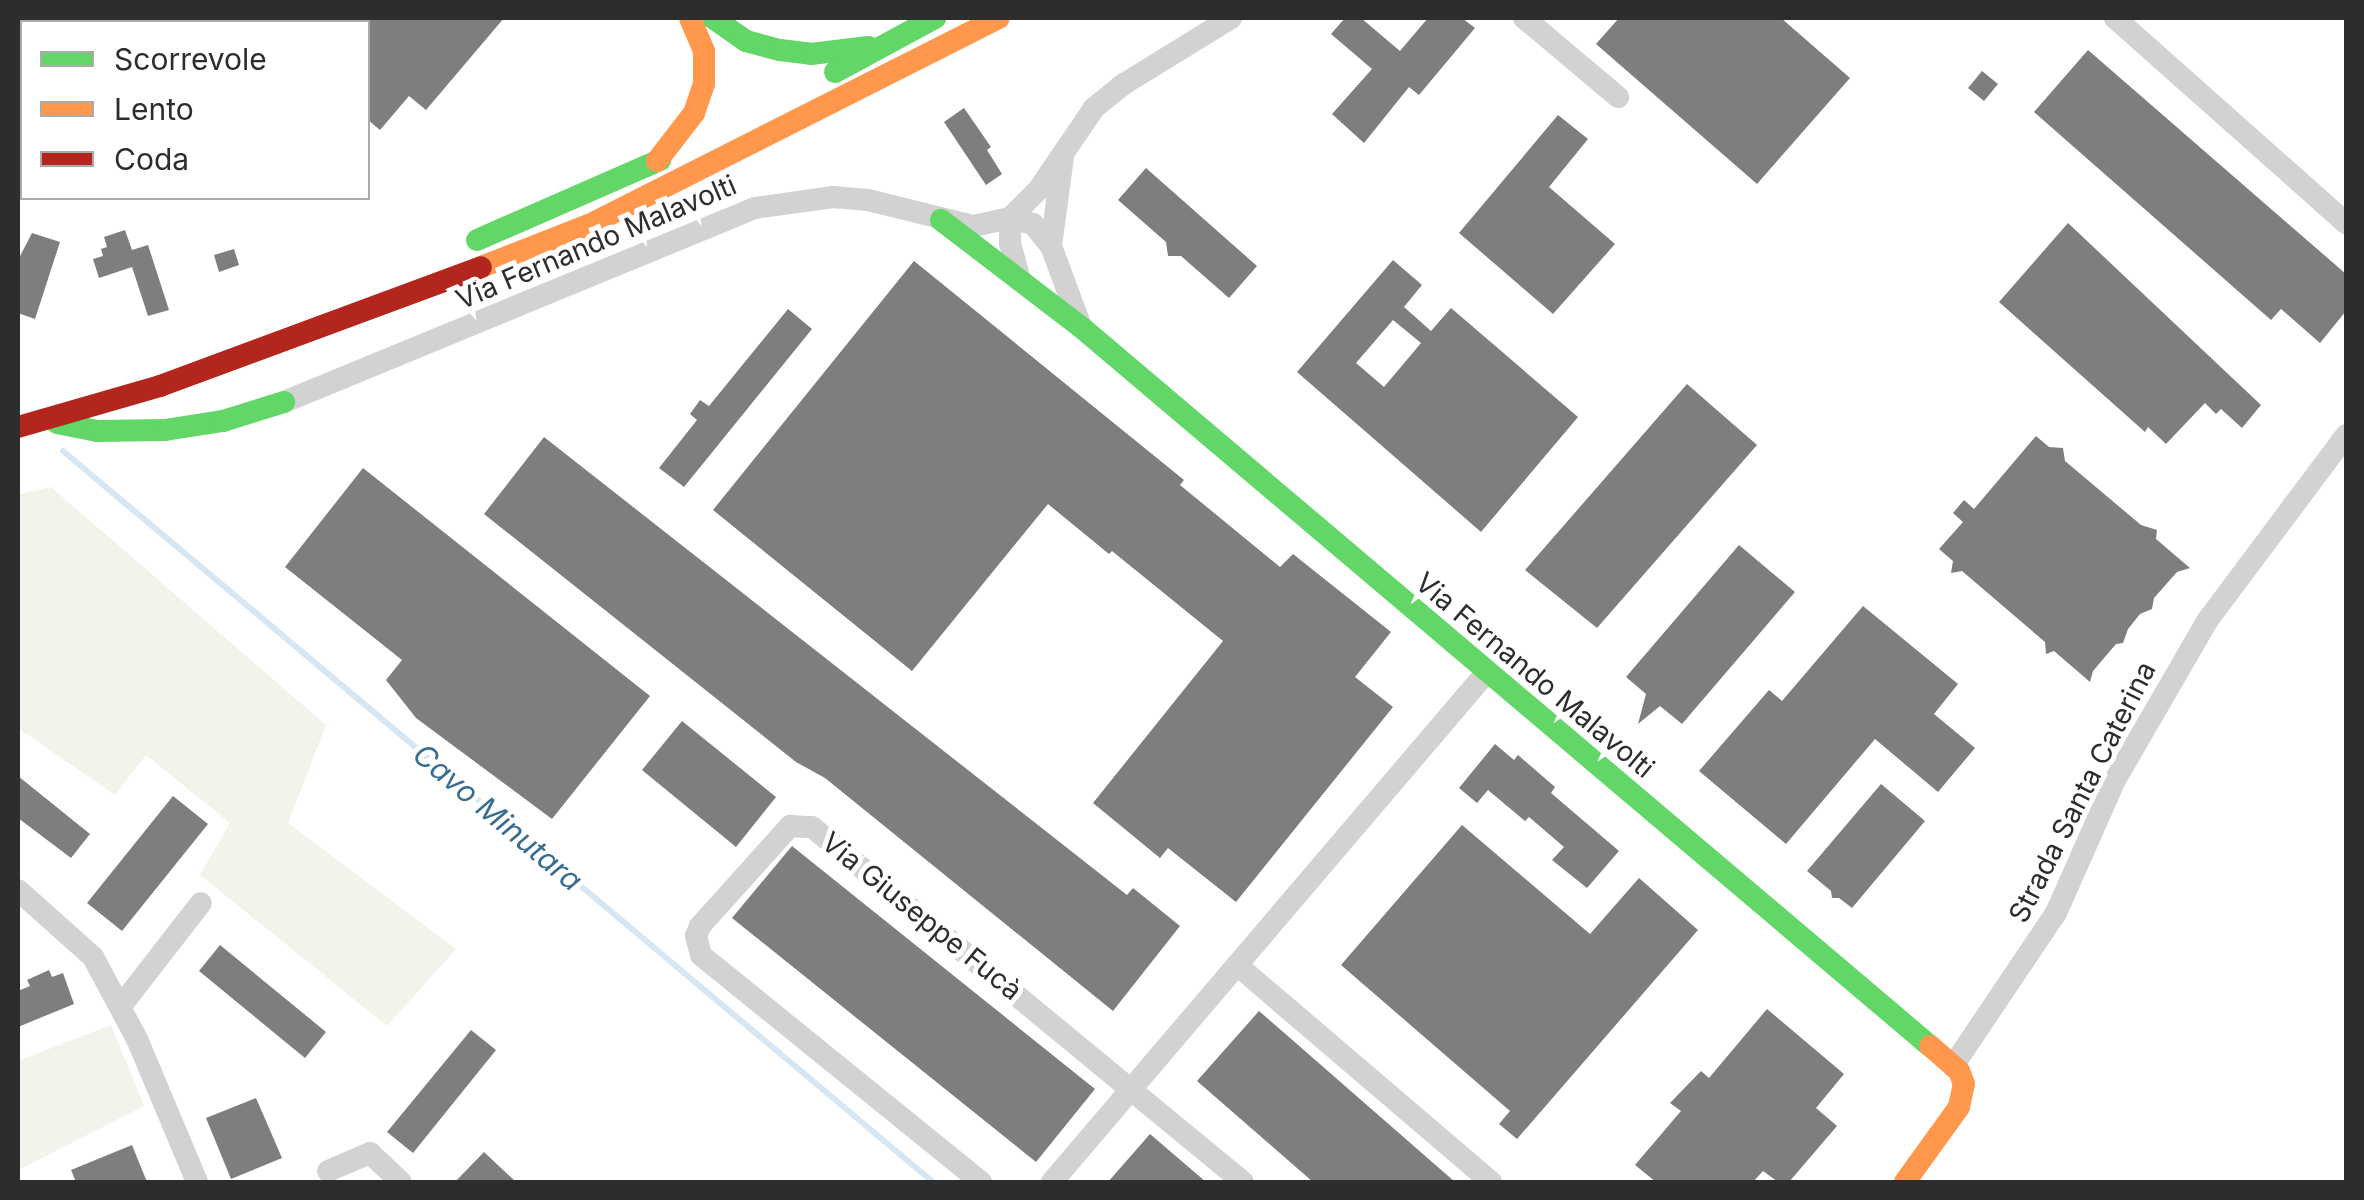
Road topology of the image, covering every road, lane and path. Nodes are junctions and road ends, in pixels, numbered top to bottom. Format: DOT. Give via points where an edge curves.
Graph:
graph roads {
  1 [pos="690,18"];
  2 [pos="712,18"];
  3 [pos="936,18"];
  4 [pos="999,18"];
  5 [pos="1231,18"];
  6 [pos="1524,18"];
  7 [pos="2115,18"];
  8 [pos="885,45"];
  9 [pos="820,80"];
  10 [pos="1618,97"];
  11 [pos="787,98"];
  12 [pos="754,114"];
  13 [pos="706,138"];
  14 [pos="1064,153"];
  15 [pos="657,161"];
  16 [pos="1010,218"];
  17 [pos="941,220"];
  18 [pos="2346,223"];
  19 [pos="1051,246"];
  20 [pos="454,250"];
  21 [pos="419,265"];
  22 [pos="384,277"];
  23 [pos="1020,282"];
  24 [pos="1081,327"];
  25 [pos="284,402"];
  26 [pos="42,420"];
  27 [pos="18,427"];
  28 [pos="2346,435"];
  29 [pos="1486,673"];
  30 [pos="18,890"];
  31 [pos="200,904"];
  32 [pos="1238,965"];
  33 [pos="121,1006"];
  34 [pos="1954,1066"];
  35 [pos="1133,1088"];
  36 [pos="328,1171"];
  37 [pos="197,1182"];
  38 [pos="401,1182"];
  39 [pos="981,1182"];
  40 [pos="1052,1182"];
  41 [pos="1243,1182"];
  42 [pos="1491,1182"];
  43 [pos="1906,1182"];
  1 -- 15 [label="main road" via="704,51 704,84 694,114"];
  2 -- 8 [label="main road" via="746,41 780,50 811,54"];
  3 -- 8 [label="main road"];
  4 -- 26 [label="main road" via="589,225 310,334"];
  5 -- 14 [label="street" via="1094,108"];
  6 -- 10 [label="street"];
  7 -- 18 [label="street"];
  8 -- 9 [label="main road"];
  11 -- 12 [label="main road"];
  13 -- 15 [label="main road"];
  14 -- 16 [label="street"];
  14 -- 19 [label="street, Via Fernando Malavolti"];
  15 -- 20 [label="main road"];
  16 -- 17 [label="street, Via Fernando Malavolti" via="973,226"];
  16 -- 19 [label="street" via="1033,224"];
  16 -- 23 [label="street"];
  17 -- 23 [label="main road, Via Fernando Malavolti"];
  17 -- 25 [label="street, Via Fernando Malavolti" via="834,197 755,208"];
  19 -- 24 [label="street, Via Fernando Malavolti"];
  21 -- 22 [label="main road"];
  23 -- 24 [label="main road, Via Fernando Malavolti"];
  24 -- 29 [label="main road, Via Fernando Malavolti"];
  25 -- 26 [label="main road" via="165,430 97,431"];
  26 -- 27 [label="main road"];
  28 -- 34 [label="street, Strada Santa Caterina" via="2208,621 2115,780 2056,913"];
  29 -- 32 [label="street"];
  29 -- 34 [label="main road, Via Fernando Malavolti"];
  30 -- 33 [label="street" via="94,957"];
  31 -- 33 [label="street"];
  32 -- 35 [label="street"];
  32 -- 42 [label="street"];
  33 -- 37 [label="street"];
  34 -- 43 [label="main road" via="1964,1084 1959,1107"];
  35 -- 39 [label="street, Via Giuseppe Fucà" via="812,827 781,831 700,926 701,955"];
  35 -- 40 [label="street"];
  35 -- 41 [label="street, Via Giuseppe Fucà"];
  36 -- 38 [label="street" via="370,1153"];
}
